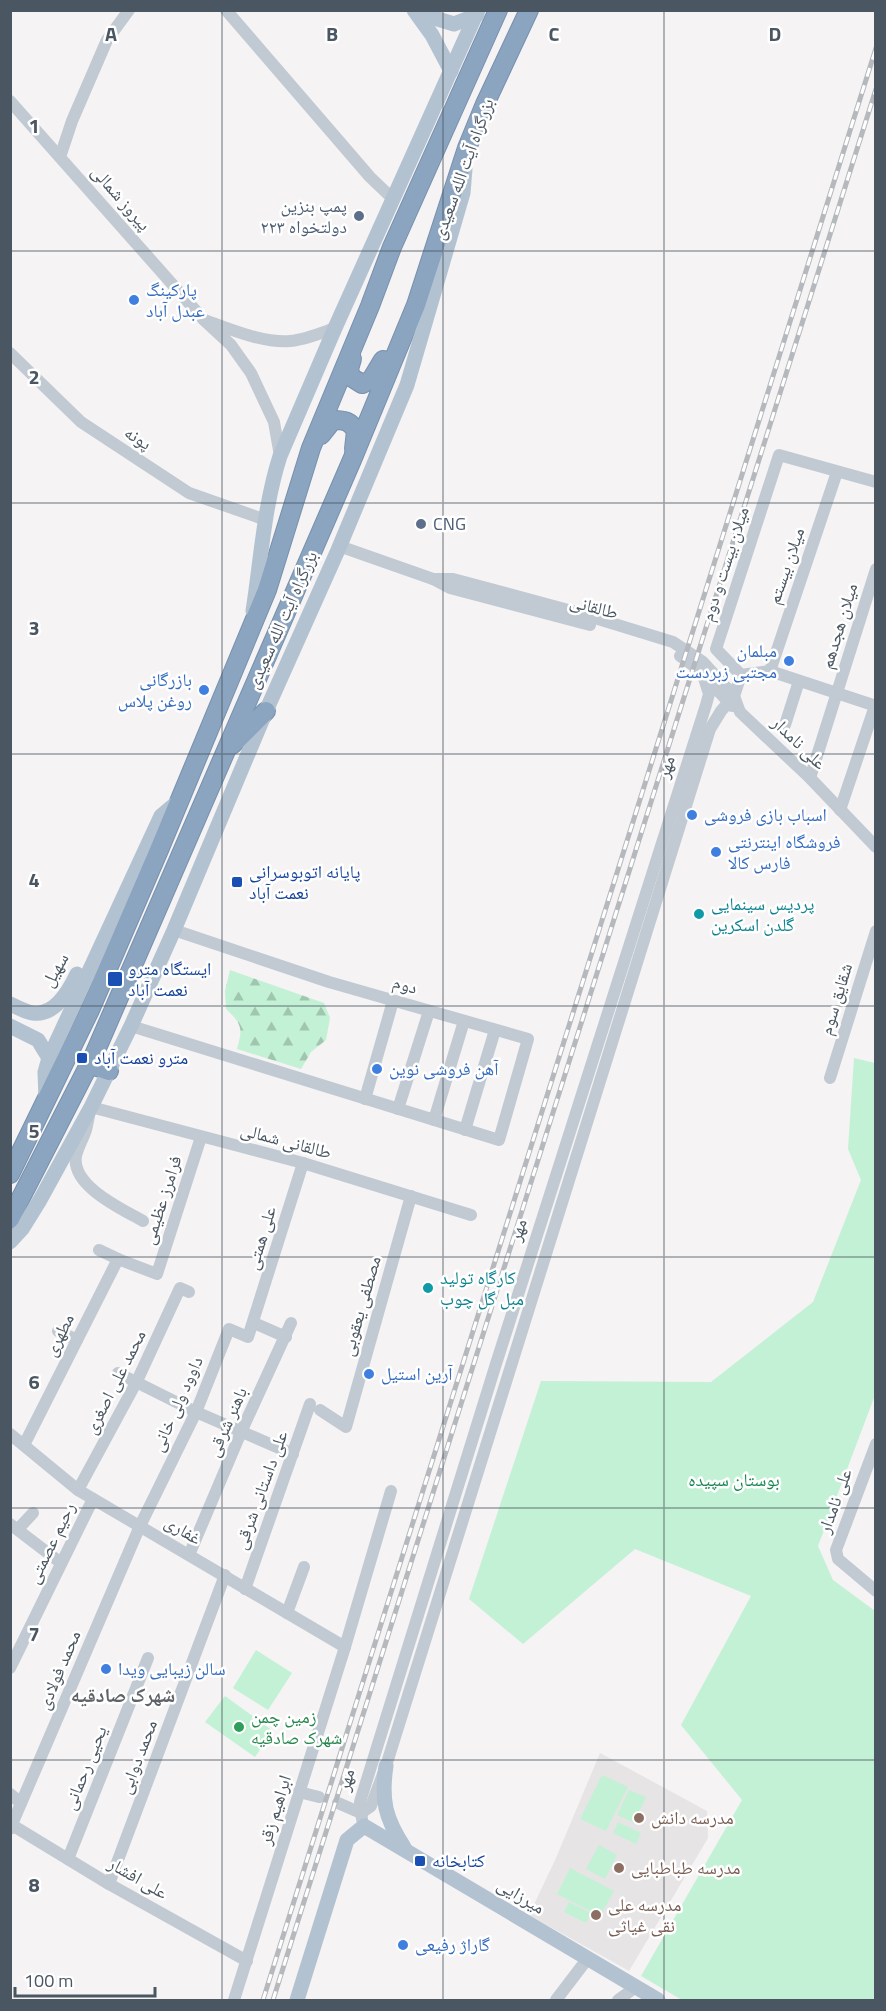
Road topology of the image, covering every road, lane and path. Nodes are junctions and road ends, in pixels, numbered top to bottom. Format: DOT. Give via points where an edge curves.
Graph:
graph roads {
  1 [pos="129,10"];
  2 [pos="226,10"];
  3 [pos="414,10"];
  4 [pos="419,10"];
  5 [pos="498,10"];
  6 [pos="529,10"];
  7 [pos="477,13"];
  8 [pos="451,70"];
  9 [pos="10,101"];
  10 [pos="467,148"];
  11 [pos="60,157"];
  12 [pos="393,199"];
  13 [pos="416,305"];
  14 [pos="370,306"];
  15 [pos="204,320"];
  16 [pos="335,328"];
  17 [pos="10,353"];
  18 [pos="311,448"];
  19 [pos="280,456"];
  20 [pos="352,460"];
  21 [pos="837,472"];
  22 [pos="876,482"];
  23 [pos="266,520"];
  24 [pos="339,546"];
  25 [pos="876,569"];
  26 [pos="433,579"];
  27 [pos="250,629"];
  28 [pos="770,671"];
  29 [pos="703,675"];
  30 [pos="741,675"];
  31 [pos="799,681"];
  32 [pos="837,694"];
  33 [pos="727,703"];
  34 [pos="706,705"];
  35 [pos="875,706"];
  36 [pos="266,711"];
  37 [pos="740,712"];
  38 [pos="785,725"];
  39 [pos="223,755"];
  40 [pos="810,778"];
  41 [pos="180,800"];
  42 [pos="840,810"];
  43 [pos="875,844"];
  44 [pos="657,878"];
  45 [pos="116,914"];
  46 [pos="174,930"];
  47 [pos="876,932"];
  48 [pos="393,1001"];
  49 [pos="10,1004"];
  50 [pos="429,1011"];
  51 [pos="32,1013"];
  52 [pos="464,1021"];
  53 [pos="131,1026"];
  54 [pos="18,1029"];
  55 [pos="495,1030"];
  56 [pos="50,1058"];
  57 [pos="89,1065"];
  58 [pos="109,1071"];
  59 [pos="830,1077"];
  60 [pos="365,1099"];
  61 [pos="47,1102"];
  62 [pos="91,1107"];
  63 [pos="398,1109"];
  64 [pos="434,1120"];
  65 [pos="465,1130"];
  66 [pos="201,1137"];
  67 [pos="575,1137"];
  68 [pos="303,1163"];
  69 [pos="10,1174"];
  70 [pos="411,1196"];
  71 [pos="471,1215"];
  72 [pos="10,1219"];
  73 [pos="143,1221"];
  74 [pos="10,1242"];
  75 [pos="99,1250"];
  76 [pos="118,1259"];
  77 [pos="184,1290"];
  78 [pos="254,1323"];
  79 [pos="291,1323"];
  80 [pos="58,1330"];
  81 [pos="286,1337"];
  82 [pos="77,1340"];
  83 [pos="118,1372"];
  84 [pos="137,1382"];
  85 [pos="315,1407"];
  86 [pos="196,1412"];
  87 [pos="242,1430"];
  88 [pos="10,1434"];
  89 [pos="876,1444"];
  90 [pos="24,1445"];
  91 [pos="293,1454"];
  92 [pos="78,1490"];
  93 [pos="391,1491"];
  94 [pos="93,1498"];
  95 [pos="33,1513"];
  96 [pos="140,1526"];
  97 [pos="14,1527"];
  98 [pos="189,1555"];
  99 [pos="61,1563"];
  100 [pos="304,1568"];
  101 [pos="225,1575"];
  102 [pos="245,1589"];
  103 [pos="876,1591"];
  104 [pos="287,1613"];
  105 [pos="345,1647"];
  106 [pos="14,1650"];
  107 [pos="148,1658"];
  108 [pos="10,1668"];
  109 [pos="386,1766"];
  110 [pos="299,1792"];
  111 [pos="10,1794"];
  112 [pos="319,1797"];
  113 [pos="21,1803"];
  114 [pos="338,1803"];
  115 [pos="362,1819"];
  116 [pos="11,1827"];
  117 [pos="405,1850"];
  118 [pos="68,1859"];
  119 [pos="110,1884"];
  120 [pos="588,1958"];
  121 [pos="246,1960"];
  122 [pos="636,1987"];
  123 [pos="234,2001"];
  124 [pos="297,2001"];
  125 [pos="556,2001"];
  126 [pos="618,2001"];
  127 [pos="658,2001"];
  1 -- 11 [label="street" via="107,40"];
  2 -- 12 [label="street"];
  3 -- 8 [label="main road"];
  4 -- 7 [label="main road" via="454,24"];
  5 -- 14 [label="highway, بزرگراه آیت الله سعیدی" via="392,247"];
  6 -- 10 [label="highway, بزرگراه آیت الله سعیدی"];
  7 -- 8 [label="main road"];
  8 -- 12 [label="main road"];
  9 -- 11 [label="street, پیروز شمالی"];
  10 -- 13 [label="highway, بزرگراه آیت الله سعیدی"];
  10 -- 24 [label="main road" via="463,193 407,385"];
  11 -- 15 [label="street, پیروز شمالی"];
  12 -- 16 [label="main road"];
  13 -- 14 [label="highway" via="371,380 362,384 351,377 349,369"];
  13 -- 20 [label="highway, بزرگراه آیت الله سعیدی"];
  14 -- 18 [label="highway, بزرگراه آیت الله سعیدی"];
  15 -- 16 [label="street" via="271,340 291,341"];
  15 -- 19 [label="street, پیروز شمالی" via="231,345 251,373 274,422"];
  16 -- 19 [label="main road"];
  17 -- 23 [label="street, پونه" via="81,422 179,487"];
  18 -- 20 [label="highway" via="333,420 342,420 351,423 356,431"];
  18 -- 27 [label="highway, بزرگراه آیت الله سعیدی" via="267,590"];
  19 -- 23 [label="main road"];
  20 -- 39 [label="highway, بزرگراه آیت الله سعیدی"];
  21 -- 22 [label="street"];
  21 -- 28 [label="street, میلان بیستم"];
  21 -- 30 [label="street, میلان بیست و دوم" via="779,455 716,649"];
  23 -- 27 [label="main road"];
  24 -- 26 [label="street, طالقانی"];
  24 -- 36 [label="main road"];
  25 -- 32 [label="street, میلان هجدهم"];
  26 -- 29 [label="street, طالقانی" via="450,588 671,649"];
  26 -- 33 [label="street, طالقانی" via="453,579 673,642 703,662"];
  27 -- 41 [label="highway, بزرگراه آیت الله سعیدی"];
  28 -- 30 [label="street"];
  28 -- 31 [label="street"];
  29 -- 33 [label="street, طالقانی"];
  29 -- 34 [label="street, مهر" via="709,694"];
  30 -- 33 [label="street"];
  31 -- 32 [label="street"];
  31 -- 38 [label="street"];
  32 -- 35 [label="street"];
  32 -- 40 [label="street, میلان هجدهم"];
  33 -- 34 [label="street" via="721,705 717,700"];
  33 -- 37 [label="street, طالقانی"];
  33 -- 44 [label="street, مهر" via="710,729"];
  34 -- 44 [label="street, مهر"];
  35 -- 42 [label="street"];
  36 -- 39 [label="highway"];
  36 -- 46 [label="main road"];
  37 -- 40 [label="street, علی نامدار"];
  39 -- 57 [label="highway, بزرگراه آیت الله سعیدی"];
  40 -- 42 [label="street, علی نامدار"];
  41 -- 45 [label="main road" via="161,816"];
  41 -- 61 [label="highway, بزرگراه آیت الله سعیدی"];
  42 -- 43 [label="street, علی نامدار"];
  44 -- 67 [label="street, مهر"];
  45 -- 51 [label="main road, سهیل" via="96,932 62,999 44,1013"];
  45 -- 56 [label="main road"];
  46 -- 48 [label="street, دوم"];
  46 -- 53 [label="main road"];
  47 -- 59 [label="street, شقایق سوم"];
  48 -- 50 [label="street, دوم"];
  48 -- 60 [label="street"];
  49 -- 51 [label="main road"];
  50 -- 52 [label="street, دوم"];
  50 -- 63 [label="street"];
  51 -- 54 [label="main road" via="38,1023 36,1029"];
  52 -- 55 [label="street, دوم"];
  52 -- 64 [label="street"];
  53 -- 58 [label="main road"];
  53 -- 60 [label="street"];
  54 -- 56 [label="main road" via="38,1040"];
  55 -- 65 [label="street"];
  55 -- 65 [label="street, دوم" via="528,1040 499,1140"];
  56 -- 61 [label="main road" via="45,1072"];
  57 -- 58 [label="highway"];
  57 -- 72 [label="highway, بزرگراه آیت الله سعیدی"];
  58 -- 62 [label="main road"];
  60 -- 63 [label="street"];
  61 -- 69 [label="highway, بزرگراه آیت الله سعیدی"];
  62 -- 66 [label="street, طالقانی شمالی"];
  62 -- 73 [label="street" via="76,1159 78,1172 100,1196"];
  62 -- 74 [label="main road" via="40,1200"];
  63 -- 64 [label="street"];
  64 -- 65 [label="street"];
  66 -- 68 [label="street, طالقانی شمالی"];
  66 -- 76 [label="street, فرامرز عظیمی" via="157,1274"];
  67 -- 109 [label="street, مهر"];
  67 -- 115 [label="street, مهر" via="360,1802"];
  68 -- 70 [label="street, طالقانی شمالی"];
  68 -- 78 [label="street, علی همتی"];
  70 -- 71 [label="street, طالقانی شمالی"];
  70 -- 85 [label="street, مصطفی یعقوبی" via="346,1427"];
  75 -- 76 [label="street"];
  76 -- 82 [label="street, مطهری"];
  77 -- 84 [label="street, محمد علی اصغری"];
  78 -- 81 [label="street"];
  78 -- 86 [label="street, داوود ولی خانی" via="248,1337 229,1329"];
  79 -- 81 [label="street, باهنر شرقی"];
  80 -- 82 [label="street"];
  81 -- 87 [label="street, باهنر شرقی"];
  82 -- 90 [label="street, مطهری"];
  83 -- 84 [label="street"];
  84 -- 86 [label="street"];
  84 -- 92 [label="street, محمد علی اصغری"];
  85 -- 91 [label="street, علی داستانی شرقی"];
  86 -- 87 [label="street"];
  86 -- 96 [label="street, داوود ولی خانی"];
  87 -- 91 [label="street"];
  87 -- 98 [label="street, باهنر شرقی"];
  88 -- 90 [label="street, غفاری"];
  89 -- 103 [label="street, علی نامدار" via="836,1550 838,1559"];
  90 -- 92 [label="street, غفاری"];
  91 -- 102 [label="street, علی داستانی شرقی"];
  92 -- 94 [label="street, غفاری"];
  93 -- 105 [label="street, ابراهیم زقر"];
  94 -- 96 [label="street, غفاری"];
  94 -- 99 [label="street, رحیم عصمتی"];
  95 -- 97 [label="street"];
  96 -- 98 [label="street, غفاری"];
  96 -- 113 [label="street, محمد فولادی"];
  97 -- 99 [label="street"];
  98 -- 101 [label="street, غفاری"];
  99 -- 106 [label="street, رحیم عصمتی"];
  100 -- 104 [label="street"];
  101 -- 102 [label="street, غفاری"];
  101 -- 119 [label="street, محمد دوابی"];
  102 -- 104 [label="street, غفاری"];
  104 -- 105 [label="street, غفاری"];
  105 -- 110 [label="street, ابراهیم زقر"];
  106 -- 108 [label="street, رحیم عصمتی"];
  107 -- 118 [label="street, یحیی رحمانی"];
  109 -- 115 [label="street, مهر"];
  109 -- 117 [label="main road" via="382,1792 391,1827"];
  110 -- 112 [label="street"];
  110 -- 121 [label="street, ابراهیم زقر"];
  111 -- 113 [label="street"];
  113 -- 116 [label="street, محمد فولادی"];
  114 -- 115 [label="street"];
  115 -- 117 [label="main road, میرزایی"];
  115 -- 124 [label="main road, مهر" via="346,1840"];
  116 -- 118 [label="street, علی افشار"];
  117 -- 120 [label="main road, میرزایی"];
  118 -- 119 [label="street, علی افشار"];
  119 -- 121 [label="street, علی افشار"];
  120 -- 122 [label="main road, میرزایی"];
  120 -- 125 [label="street"];
  121 -- 123 [label="street, ابراهیم زقر"];
  122 -- 126 [label="street"];
  122 -- 127 [label="main road, میرزایی"];
}
